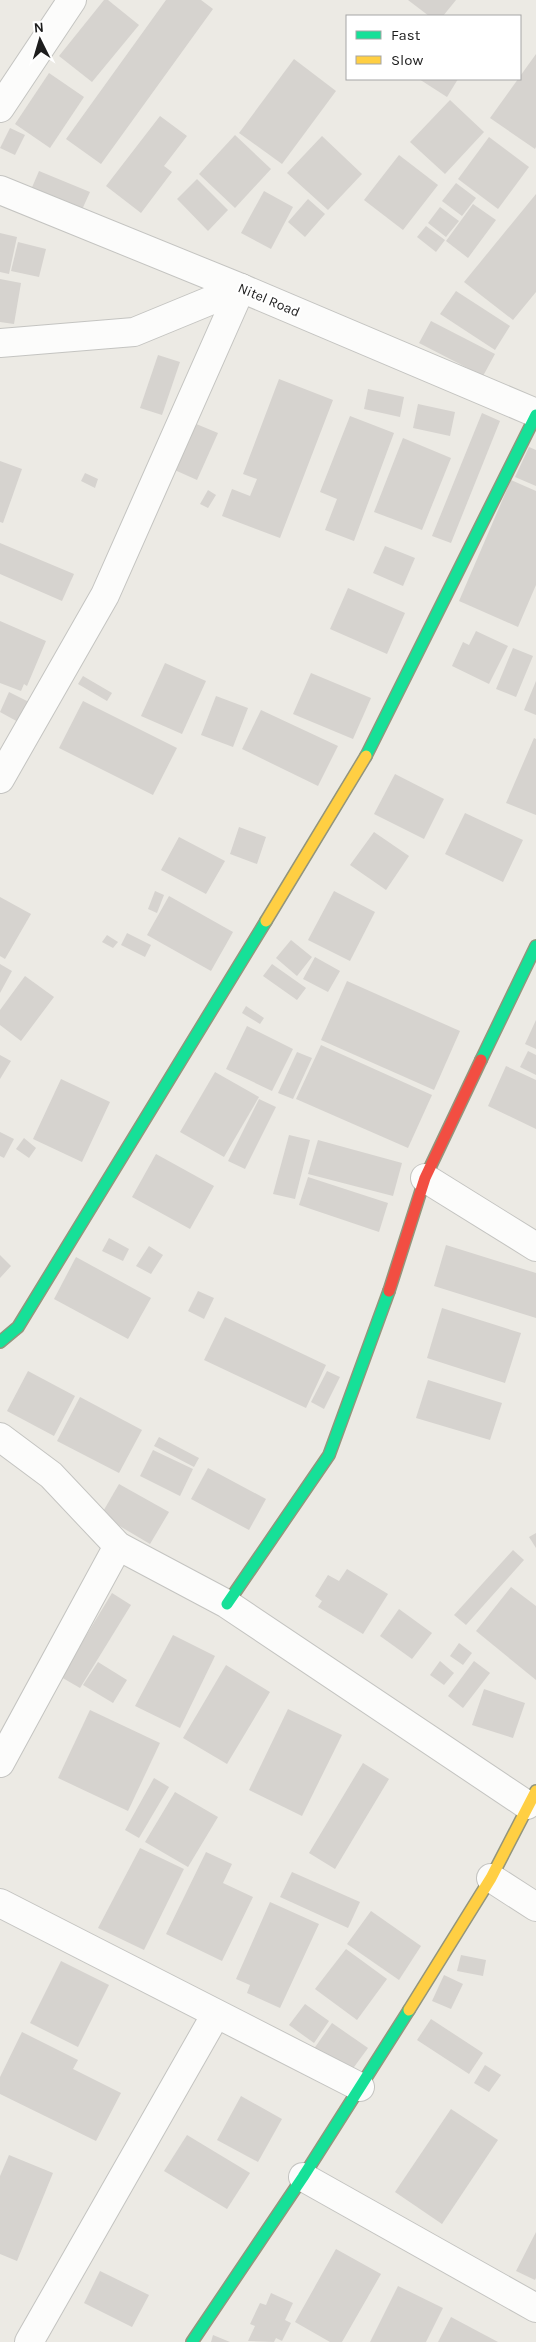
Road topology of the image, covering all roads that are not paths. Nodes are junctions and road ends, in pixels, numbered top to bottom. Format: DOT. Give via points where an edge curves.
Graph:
graph roads {
  1 [pos="72,0"];
  2 [pos="0,108"];
  3 [pos="0,190"];
  4 [pos="242,288"];
  5 [pos="0,343"];
  6 [pos="536,414"];
  7 [pos="0,779"];
  8 [pos="536,946"];
  9 [pos="425,1178"];
  10 [pos="536,1247"];
  11 [pos="0,1342"];
  12 [pos="0,1437"];
  13 [pos="118,1546"];
  14 [pos="227,1604"];
  15 [pos="0,1763"];
  16 [pos="531,1798"];
  17 [pos="491,1878"];
  18 [pos="0,1903"];
  19 [pos="536,1907"];
  20 [pos="216,2014"];
  21 [pos="360,2087"];
  22 [pos="304,2177"];
  23 [pos="536,2308"];
  24 [pos="29,2342"];
  25 [pos="192,2342"];
  1 -- 2 [label="street"];
  3 -- 4 [label="street, Nitel Road"];
  4 -- 5 [label="street" via="134,332"];
  4 -- 6 [label="street, Nitel Road"];
  4 -- 7 [label="street" via="105,595"];
  6 -- 11 [label="street" via="362,763 18,1327"];
  8 -- 9 [label="street"];
  9 -- 10 [label="street"];
  9 -- 14 [label="street" via="386,1302 329,1456"];
  12 -- 13 [label="street" via="51,1475"];
  13 -- 14 [label="street"];
  13 -- 15 [label="street"];
  14 -- 16 [label="street"];
  16 -- 17 [label="street"];
  17 -- 19 [label="street"];
  17 -- 21 [label="street"];
  18 -- 20 [label="street"];
  20 -- 21 [label="street"];
  20 -- 24 [label="street"];
  21 -- 22 [label="street"];
  22 -- 23 [label="street"];
  22 -- 25 [label="street"];
}
